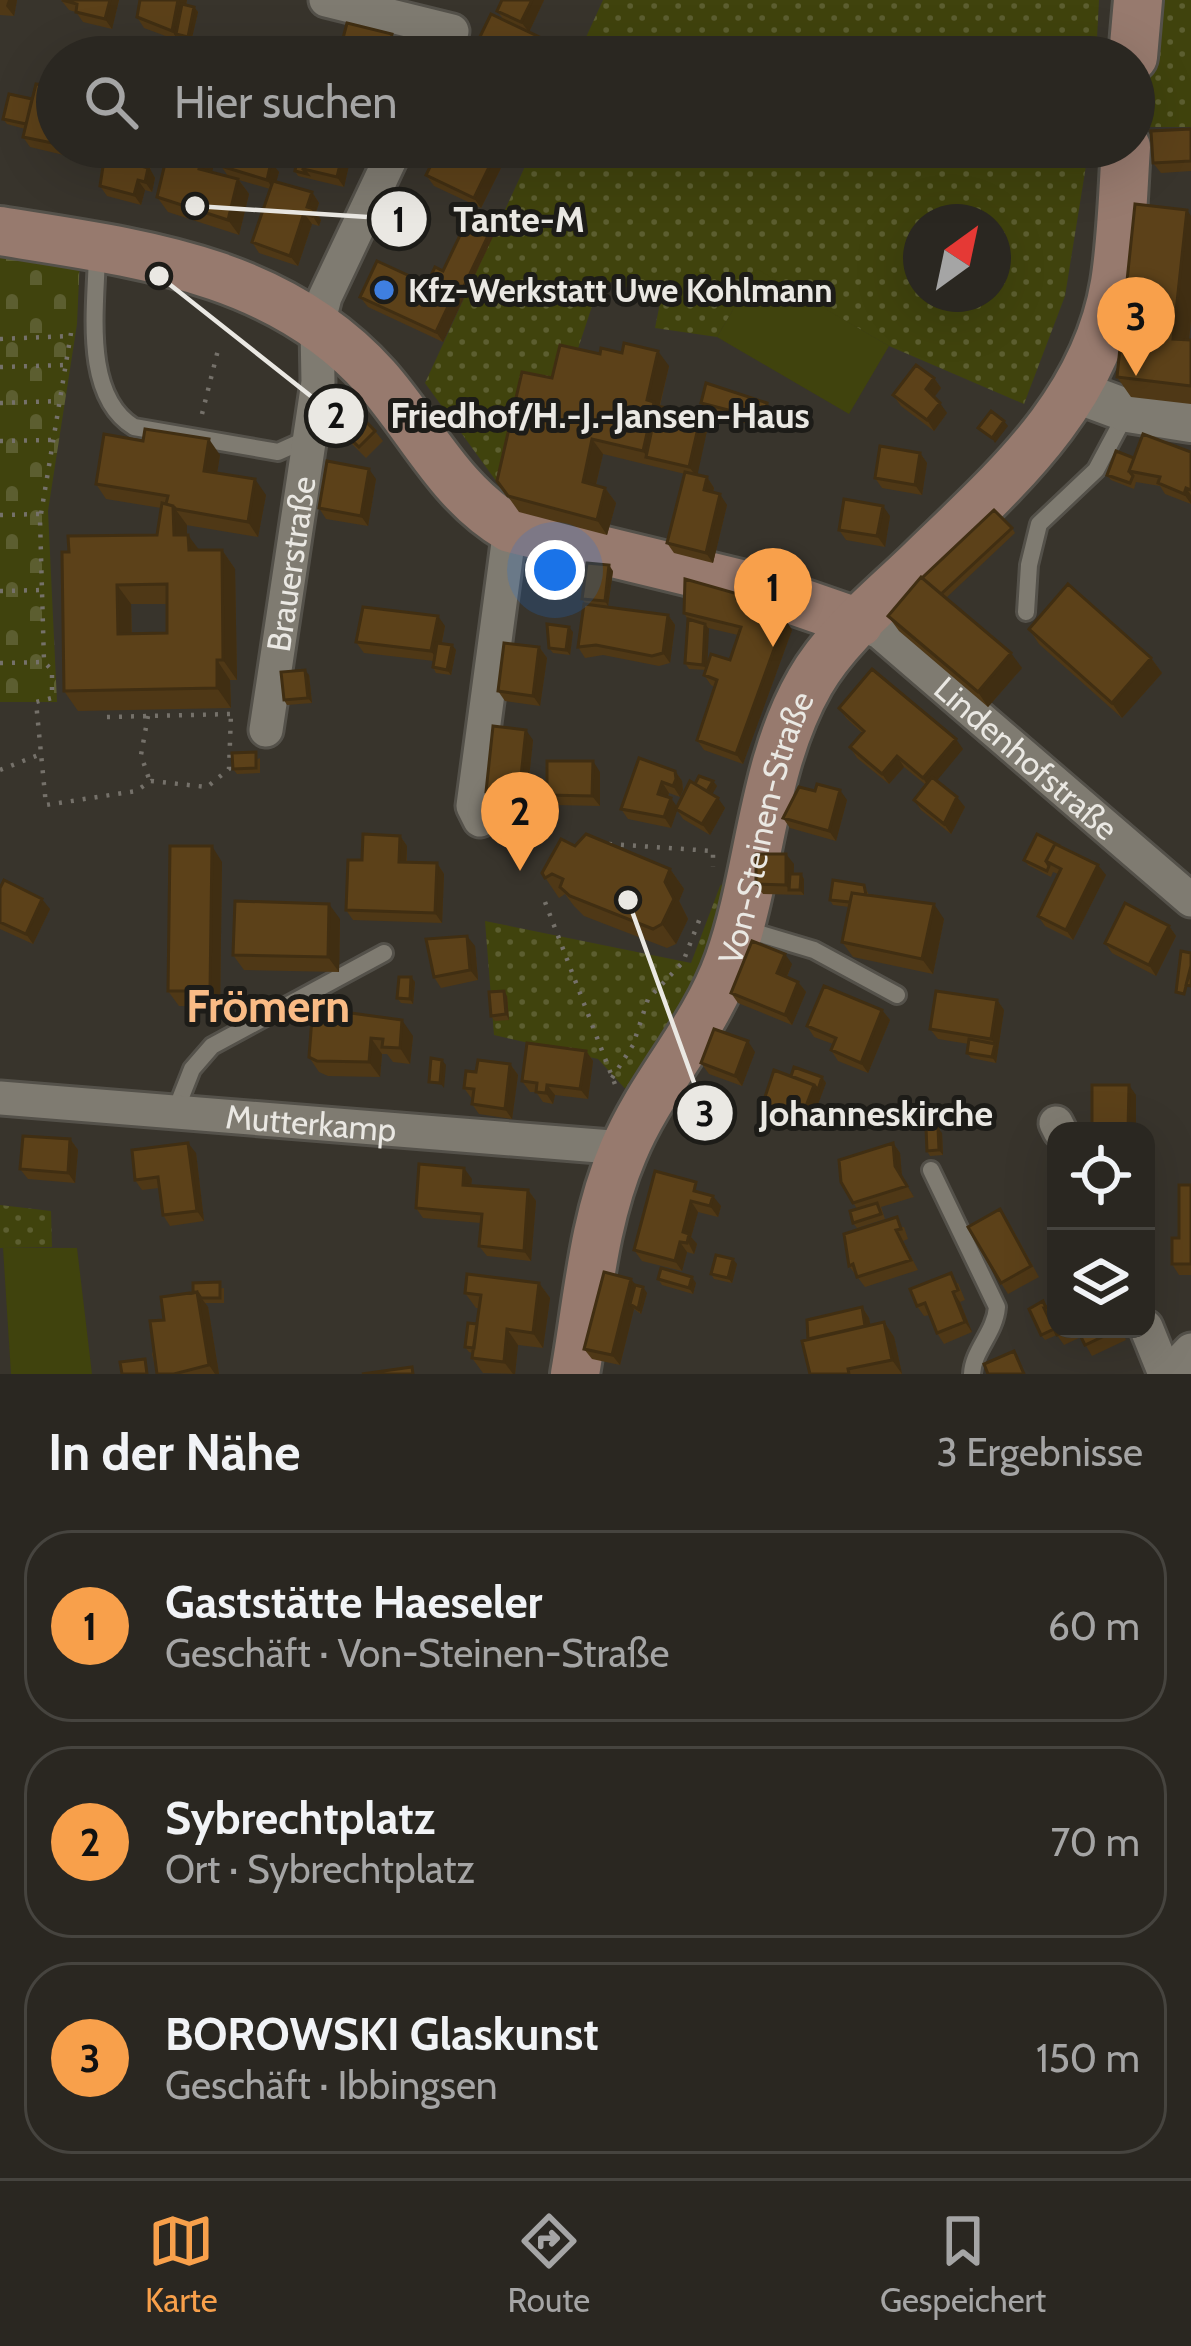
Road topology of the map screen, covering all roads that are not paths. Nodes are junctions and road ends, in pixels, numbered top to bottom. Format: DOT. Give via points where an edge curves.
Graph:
graph roads {
  1 [pos="326,0"];
  2 [pos="1138,0"];
  3 [pos="424,36"];
  4 [pos="1135,36"];
  5 [pos="386,168"];
  6 [pos="1124,168"];
  7 [pos="0,231"];
  8 [pos="97,247"];
  9 [pos="317,328"];
  10 [pos="1077,392"];
  11 [pos="1127,411"];
  12 [pos="1191,421"];
  13 [pos="308,438"];
  14 [pos="510,528"];
  15 [pos="1027,612"];
  16 [pos="859,622"];
  17 [pos="267,721"];
  18 [pos="480,820"];
  19 [pos="1191,900"];
  20 [pos="721,917"];
  21 [pos="384,953"];
  22 [pos="897,995"];
  23 [pos="0,1099"];
  24 [pos="176,1112"];
  25 [pos="630,1138"];
  26 [pos="931,1170"];
  27 [pos="1151,1338"];
  28 [pos="1191,1350"];
  29 [pos="575,1374"];
  30 [pos="972,1374"];
  31 [pos="1166,1374"];
  1 -- 3 [label="street"];
  2 -- 4 [label="main road"];
  5 -- 9 [label="street, Brauerstraße"];
  6 -- 10 [label="main road, Von-Steinen-Straße" via="1114,284"];
  7 -- 8 [label="main road"];
  8 -- 9 [label="main road" via="216,272"];
  8 -- 13 [label="lane" via="98,363 112,409 134,427 278,452"];
  9 -- 13 [label="street, Brauerstraße"];
  9 -- 14 [label="main road" via="364,364 446,470"];
  10 -- 11 [label="street"];
  10 -- 16 [label="main road, Von-Steinen-Straße" via="1014,471"];
  11 -- 12 [label="street"];
  11 -- 15 [label="lane" via="1096,470 1040,524"];
  13 -- 17 [label="street, Brauerstraße"];
  14 -- 16 [label="main road" via="761,589"];
  14 -- 18 [label="street" via="473,806"];
  16 -- 19 [label="street, Lindenhofstraße"];
  16 -- 20 [label="main road, Von-Steinen-Straße" via="795,711"];
  20 -- 22 [label="lane" via="814,950"];
  20 -- 25 [label="main road, Von-Steinen-Straße" via="708,1013"];
  21 -- 24 [label="lane" via="212,1046 192,1069"];
  23 -- 24 [label="street, Mutterkamp"];
  24 -- 25 [label="street, Mutterkamp"];
  25 -- 29 [label="main road, Von-Steinen-Straße" via="602,1210"];
  26 -- 30 [label="lane" via="997,1307 995,1330"];
  27 -- 31 [label="street"];
  28 -- 31 [label="street"];
}
